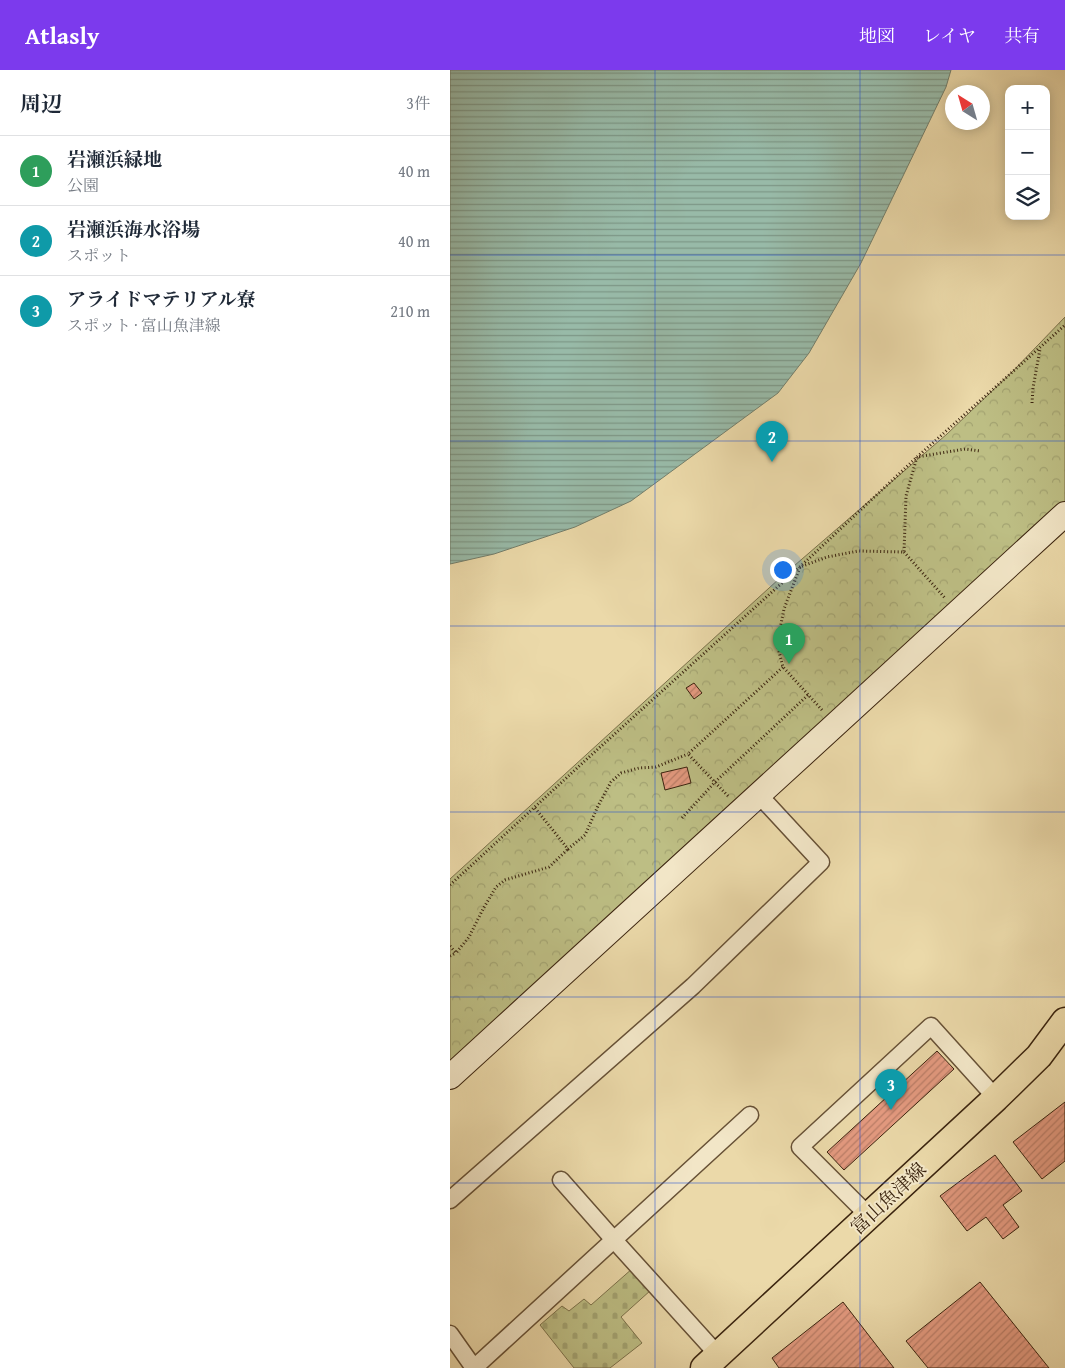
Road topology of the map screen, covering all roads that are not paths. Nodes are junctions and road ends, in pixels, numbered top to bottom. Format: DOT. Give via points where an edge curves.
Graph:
graph roads {
  1 [pos="1065,514"];
  2 [pos="751,803"];
  3 [pos="1061,1037"];
  4 [pos="450,1077"];
  5 [pos="996,1098"];
  6 [pos="750,1115"];
  7 [pos="561,1180"];
  8 [pos="450,1200"];
  9 [pos="869,1216"];
  10 [pos="614,1240"];
  11 [pos="453,1344"];
  12 [pos="711,1362"];
  13 [pos="474,1368"];
  1 -- 2 [label="street"];
  2 -- 4 [label="street"];
  2 -- 8 [label="street" via="821,862 693,986"];
  3 -- 5 [label="main road, 富山魚津線"];
  5 -- 9 [label="main road, 富山魚津線"];
  5 -- 9 [label="street" via="931,1026 916,1039 800,1147"];
  6 -- 10 [label="street"];
  7 -- 10 [label="street"];
  9 -- 12 [label="main road, 富山魚津線"];
  10 -- 12 [label="street"];
  10 -- 13 [label="street"];
  11 -- 13 [label="street"];
}
